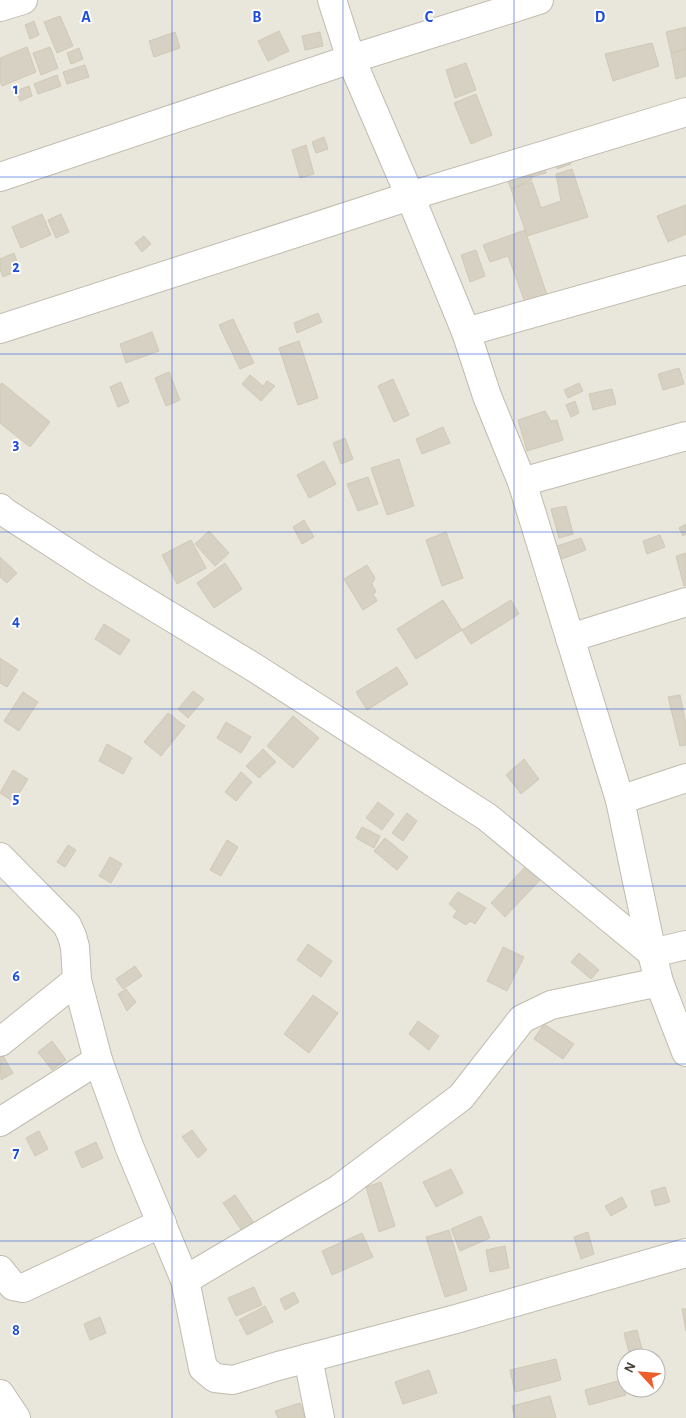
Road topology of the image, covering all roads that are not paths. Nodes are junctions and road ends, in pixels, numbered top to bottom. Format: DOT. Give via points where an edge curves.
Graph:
graph roads {
  1 [pos="23,0"];
  2 [pos="332,0"];
  3 [pos="539,0"];
  4 [pos="0,7"];
  5 [pos="351,59"];
  6 [pos="686,112"];
  7 [pos="0,178"];
  8 [pos="410,196"];
  9 [pos="686,270"];
  10 [pos="0,329"];
  11 [pos="466,332"];
  12 [pos="686,436"];
  13 [pos="522,482"];
  14 [pos="1,511"];
  15 [pos="686,602"];
  16 [pos="570,638"];
  17 [pos="686,778"];
  18 [pos="620,800"];
  19 [pos="0,856"];
  20 [pos="686,945"];
  21 [pos="652,953"];
  22 [pos="78,980"];
  23 [pos="659,982"];
  24 [pos="0,1042"];
  25 [pos="686,1052"];
  26 [pos="98,1060"];
  27 [pos="0,1122"];
  28 [pos="162,1224"];
  29 [pos="686,1253"];
  30 [pos="0,1270"];
  31 [pos="186,1280"];
  32 [pos="308,1358"];
  33 [pos="0,1394"];
  34 [pos="16,1418"];
  35 [pos="320,1418"];
  1 -- 4 [label="street"];
  2 -- 5 [label="street"];
  3 -- 5 [label="street"];
  5 -- 7 [label="street"];
  5 -- 8 [label="street"];
  6 -- 8 [label="street"];
  8 -- 10 [label="street"];
  8 -- 11 [label="street"];
  9 -- 11 [label="street"];
  11 -- 13 [label="street" via="487,396"];
  12 -- 13 [label="street"];
  13 -- 16 [label="street"];
  14 -- 21 [label="street" via="487,817"];
  15 -- 16 [label="street"];
  16 -- 18 [label="street"];
  17 -- 18 [label="street"];
  18 -- 21 [label="street"];
  19 -- 22 [label="street" via="67,926 75,947"];
  20 -- 21 [label="street"];
  21 -- 23 [label="street"];
  22 -- 24 [label="street"];
  22 -- 26 [label="street"];
  23 -- 25 [label="street"];
  23 -- 31 [label="street" via="551,1005 522,1019 461,1097 339,1189"];
  26 -- 27 [label="street"];
  26 -- 28 [label="street"];
  28 -- 30 [label="street" via="22,1288 13,1286"];
  28 -- 31 [label="street"];
  29 -- 32 [label="street"];
  31 -- 32 [label="street" via="203,1368 216,1378 233,1380"];
  32 -- 35 [label="street"];
  33 -- 34 [label="street"];
}
